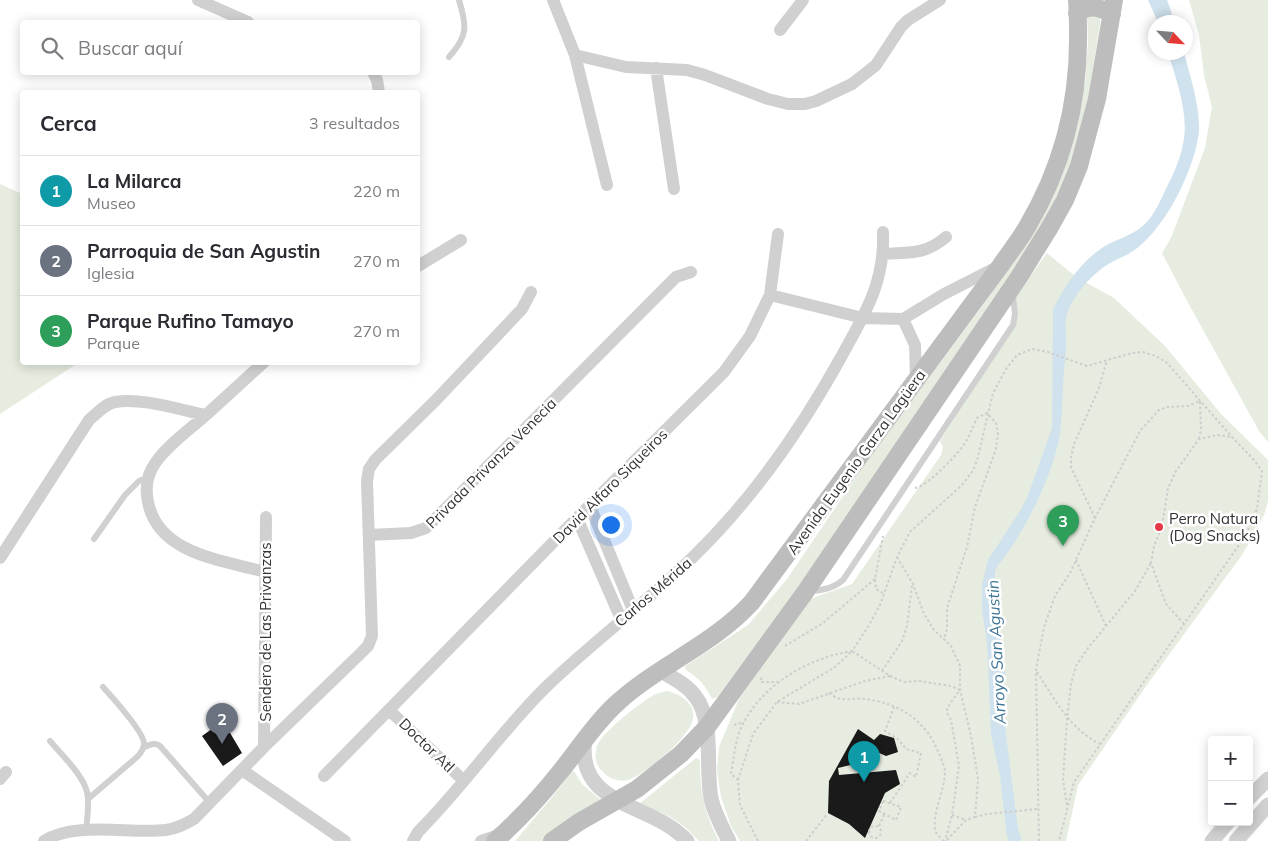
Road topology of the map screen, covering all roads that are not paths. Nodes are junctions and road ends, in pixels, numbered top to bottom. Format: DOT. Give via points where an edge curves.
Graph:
graph roads {
  1 [pos="198,0"];
  2 [pos="459,0"];
  3 [pos="553,0"];
  4 [pos="803,0"];
  5 [pos="940,0"];
  6 [pos="1077,4"];
  7 [pos="1113,7"];
  8 [pos="243,20"];
  9 [pos="780,30"];
  10 [pos="575,55"];
  11 [pos="449,57"];
  12 [pos="656,68"];
  13 [pos="375,75"];
  14 [pos="379,90"];
  15 [pos="607,186"];
  16 [pos="674,189"];
  17 [pos="883,232"];
  18 [pos="778,234"];
  19 [pos="946,237"];
  20 [pos="460,240"];
  21 [pos="884,254"];
  22 [pos="420,265"];
  23 [pos="1001,265"];
  24 [pos="691,272"];
  25 [pos="1013,285"];
  26 [pos="531,292"];
  27 [pos="770,295"];
  28 [pos="862,318"];
  29 [pos="903,319"];
  30 [pos="261,365"];
  31 [pos="916,379"];
  32 [pos="206,415"];
  33 [pos="147,478"];
  34 [pos="590,506"];
  35 [pos="266,517"];
  36 [pos="577,518"];
  37 [pos="369,536"];
  38 [pos="94,540"];
  39 [pos="0,558"];
  40 [pos="265,572"];
  41 [pos="806,591"];
  42 [pos="633,610"];
  43 [pos="621,619"];
  44 [pos="661,671"];
  45 [pos="104,687"];
  46 [pos="389,710"];
  47 [pos="706,728"];
  48 [pos="585,740"];
  49 [pos="50,741"];
  50 [pos="144,747"];
  51 [pos="264,747"];
  52 [pos="242,770"];
  53 [pos="324,776"];
  54 [pos="1268,779"];
  55 [pos="464,781"];
  56 [pos="1253,794"];
  57 [pos="88,799"];
  58 [pos="618,800"];
  59 [pos="211,804"];
  60 [pos="1268,805"];
  61 [pos="1225,826"];
  62 [pos="86,831"];
  63 [pos="500,837"];
  64 [pos="44,841"];
  65 [pos="345,841"];
  66 [pos="413,841"];
  67 [pos="481,841"];
  68 [pos="552,841"];
  69 [pos="687,841"];
  70 [pos="729,841"];
  71 [pos="1212,841"];
  72 [pos="1236,841"];
  1 -- 8 [label="street"];
  2 -- 11 [label="lane" via="466,20 458,47"];
  3 -- 10 [label="street"];
  4 -- 9 [label="street"];
  5 -- 12 [label="street" via="908,20 876,65 852,84 805,104 768,100 705,74"];
  6 -- 7 [label="main road" via="1103,9"];
  6 -- 23 [label="main road, Avenida Eugenio Garza Lagüera" via="1077,76 1063,145 1054,172 1026,228"];
  7 -- 25 [label="main road, Avenida Eugenio Garza Lagüera" via="1097,99 1079,166 1065,200"];
  10 -- 12 [label="street" via="626,67"];
  10 -- 15 [label="street"];
  12 -- 16 [label="street"];
  13 -- 14 [label="street"];
  17 -- 21 [label="street, Carlos Mérida"];
  18 -- 27 [label="street, David Alfaro Siqueiros"];
  19 -- 21 [label="street" via="921,251"];
  20 -- 22 [label="street"];
  21 -- 28 [label="street, Carlos Mérida" via="877,284"];
  23 -- 29 [label="street"];
  23 -- 31 [label="main road, Avenida Eugenio Garza Lagüera"];
  24 -- 37 [label="street, Privada Privanza Venecia" via="676,277 426,528 411,534"];
  25 -- 41 [label="main road, Avenida Eugenio Garza Lagüera"];
  25 -- 41 [label="lane" via="1013,325 843,580 831,587"];
  26 -- 37 [label="street" via="522,309 371,465 367,475"];
  27 -- 28 [label="street"];
  27 -- 34 [label="street, David Alfaro Siqueiros" via="750,336 724,372"];
  28 -- 29 [label="street"];
  28 -- 42 [label="street, Carlos Mérida" via="810,409 759,483 714,536"];
  29 -- 31 [label="street" via="915,344"];
  30 -- 32 [label="street"];
  31 -- 44 [label="main road, Avenida Eugenio Garza Lagüera" via="752,602 729,625"];
  32 -- 33 [label="street" via="163,454"];
  32 -- 39 [label="street" via="130,401 114,402 101,409 89,420"];
  33 -- 38 [label="lane" via="138,481 126,495"];
  33 -- 40 [label="street" via="149,508 154,520 172,541 191,551"];
  34 -- 36 [label="street, David Alfaro Siqueiros"];
  34 -- 42 [label="street"];
  35 -- 40 [label="street, Sendero de Las Privanzas"];
  36 -- 43 [label="street"];
  36 -- 46 [label="street, David Alfaro Siqueiros"];
  37 -- 51 [label="street, Sendero de Las Privanzas" via="370,641"];
  40 -- 51 [label="street, Sendero de Las Privanzas"];
  41 -- 47 [label="main road, Avenida Eugenio Garza Lagüera"];
  42 -- 43 [label="street, Carlos Mérida"];
  43 -- 55 [label="street, Carlos Mérida" via="543,690"];
  44 -- 47 [label="street" via="680,682 697,698"];
  44 -- 48 [label="main road, Avenida Eugenio Garza Lagüera" via="614,706"];
  45 -- 50 [label="lane" via="142,734"];
  46 -- 53 [label="street, David Alfaro Siqueiros"];
  46 -- 55 [label="street, Doctor Atl"];
  47 -- 58 [label="main road, Avenida Eugenio Garza Lagüera" via="659,772"];
  47 -- 70 [label="street" via="711,798"];
  48 -- 58 [label="street" via="583,754 588,774 602,790"];
  48 -- 63 [label="main road, Avenida Eugenio Garza Lagüera" via="543,793"];
  49 -- 57 [label="lane" via="86,787"];
  50 -- 57 [label="lane"];
  50 -- 59 [label="lane" via="160,746"];
  51 -- 52 [label="street, Sendero de Las Privanzas"];
  52 -- 59 [label="street, Sendero de Las Privanzas"];
  52 -- 65 [label="street"];
  54 -- 56 [label="street"];
  55 -- 66 [label="street, Carlos Mérida"];
  57 -- 62 [label="lane"];
  58 -- 68 [label="main road, Avenida Eugenio Garza Lagüera"];
  58 -- 69 [label="street" via="671,826"];
  59 -- 62 [label="street, Sendero de Las Privanzas" via="182,826 166,830"];
  60 -- 72 [label="street"];
  61 -- 71 [label="street"];
  62 -- 64 [label="street, Sendero de Las Privanzas" via="52,835"];
  63 -- 67 [label="street"];
}
